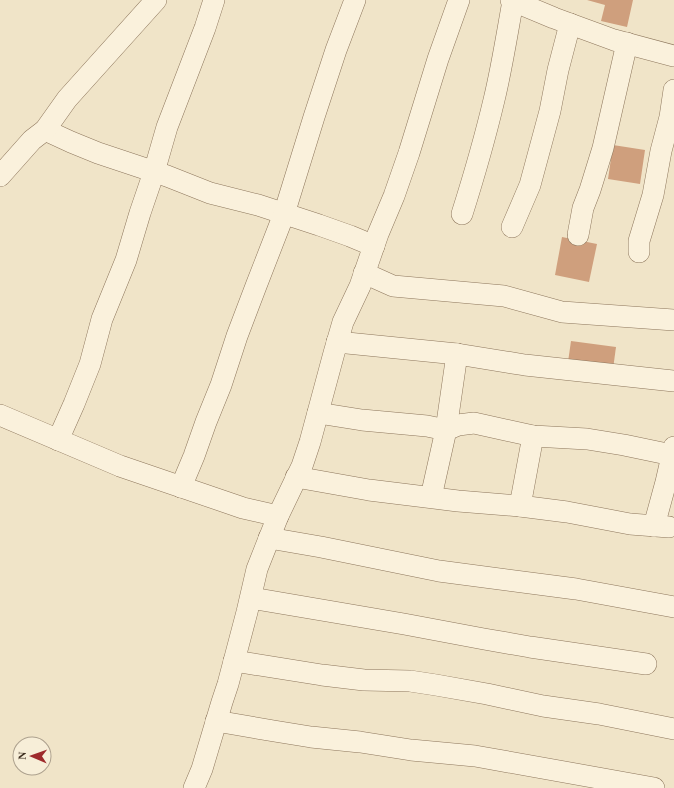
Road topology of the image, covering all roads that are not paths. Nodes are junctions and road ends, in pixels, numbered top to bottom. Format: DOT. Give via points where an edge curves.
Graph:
graph roads {
  1 [pos="156,0"];
  2 [pos="214,0"];
  3 [pos="355,0"];
  4 [pos="459,0"];
  5 [pos="520,2"];
  6 [pos="570,24"];
  7 [pos="627,43"];
  8 [pos="674,56"];
  9 [pos="674,90"];
  10 [pos="45,130"];
  11 [pos="154,172"];
  12 [pos="0,176"];
  13 [pos="284,214"];
  14 [pos="462,214"];
  15 [pos="512,227"];
  16 [pos="578,235"];
  17 [pos="374,246"];
  18 [pos="639,252"];
  19 [pos="364,273"];
  20 [pos="674,320"];
  21 [pos="337,342"];
  22 [pos="457,354"];
  23 [pos="674,381"];
  24 [pos="318,414"];
  25 [pos="0,415"];
  26 [pos="446,430"];
  27 [pos="533,436"];
  28 [pos="58,440"];
  29 [pos="672,463"];
  30 [pos="296,477"];
  31 [pos="181,487"];
  32 [pos="431,497"];
  33 [pos="520,506"];
  34 [pos="278,516"];
  35 [pos="269,538"];
  36 [pos="251,598"];
  37 [pos="674,607"];
  38 [pos="234,661"];
  39 [pos="646,664"];
  40 [pos="216,721"];
  41 [pos="674,729"];
  42 [pos="194,788"];
  43 [pos="654,788"];
  1 -- 10 [label="street" via="67,99"];
  2 -- 11 [label="street" via="167,127"];
  3 -- 13 [label="street" via="326,80"];
  4 -- 17 [label="street" via="409,153"];
  5 -- 6 [label="street"];
  5 -- 14 [label="street" via="474,178"];
  6 -- 7 [label="street"];
  6 -- 15 [label="street" via="530,185"];
  7 -- 8 [label="street"];
  7 -- 16 [label="street" via="603,148 583,208"];
  9 -- 18 [label="street" via="653,195 639,241"];
  10 -- 11 [label="street" via="91,150"];
  10 -- 12 [label="street" via="32,140"];
  11 -- 13 [label="street" via="210,193"];
  11 -- 28 [label="street" via="126,260 102,319 90,364"];
  13 -- 17 [label="street"];
  13 -- 31 [label="street"];
  17 -- 19 [label="street"];
  19 -- 20 [label="street" via="393,286 504,296 562,312"];
  19 -- 21 [label="street"];
  21 -- 22 [label="street"];
  21 -- 24 [label="street"];
  22 -- 23 [label="street" via="525,365"];
  22 -- 26 [label="street"];
  24 -- 26 [label="street"];
  24 -- 30 [label="street" via="302,466"];
  25 -- 28 [label="street"];
  26 -- 27 [label="street" via="474,423"];
  26 -- 32 [label="street"];
  27 -- 29 [label="street" via="587,439 624,445"];
  27 -- 33 [label="street"];
  28 -- 31 [label="street" via="120,466"];
  29 -- 33 [label="street" via="661,526 630,524"];
  30 -- 32 [label="street" via="369,490"];
  30 -- 34 [label="street"];
  31 -- 34 [label="street" via="243,508"];
  32 -- 33 [label="street"];
  34 -- 35 [label="street"];
  35 -- 36 [label="street" via="257,569"];
  35 -- 37 [label="street" via="439,570 576,589"];
  36 -- 38 [label="street"];
  36 -- 39 [label="street" via="514,645"];
  38 -- 40 [label="street"];
  38 -- 41 [label="street" via="364,680 410,681 436,685"];
  40 -- 42 [label="street"];
  40 -- 43 [label="street" via="411,750 475,756"];
}
